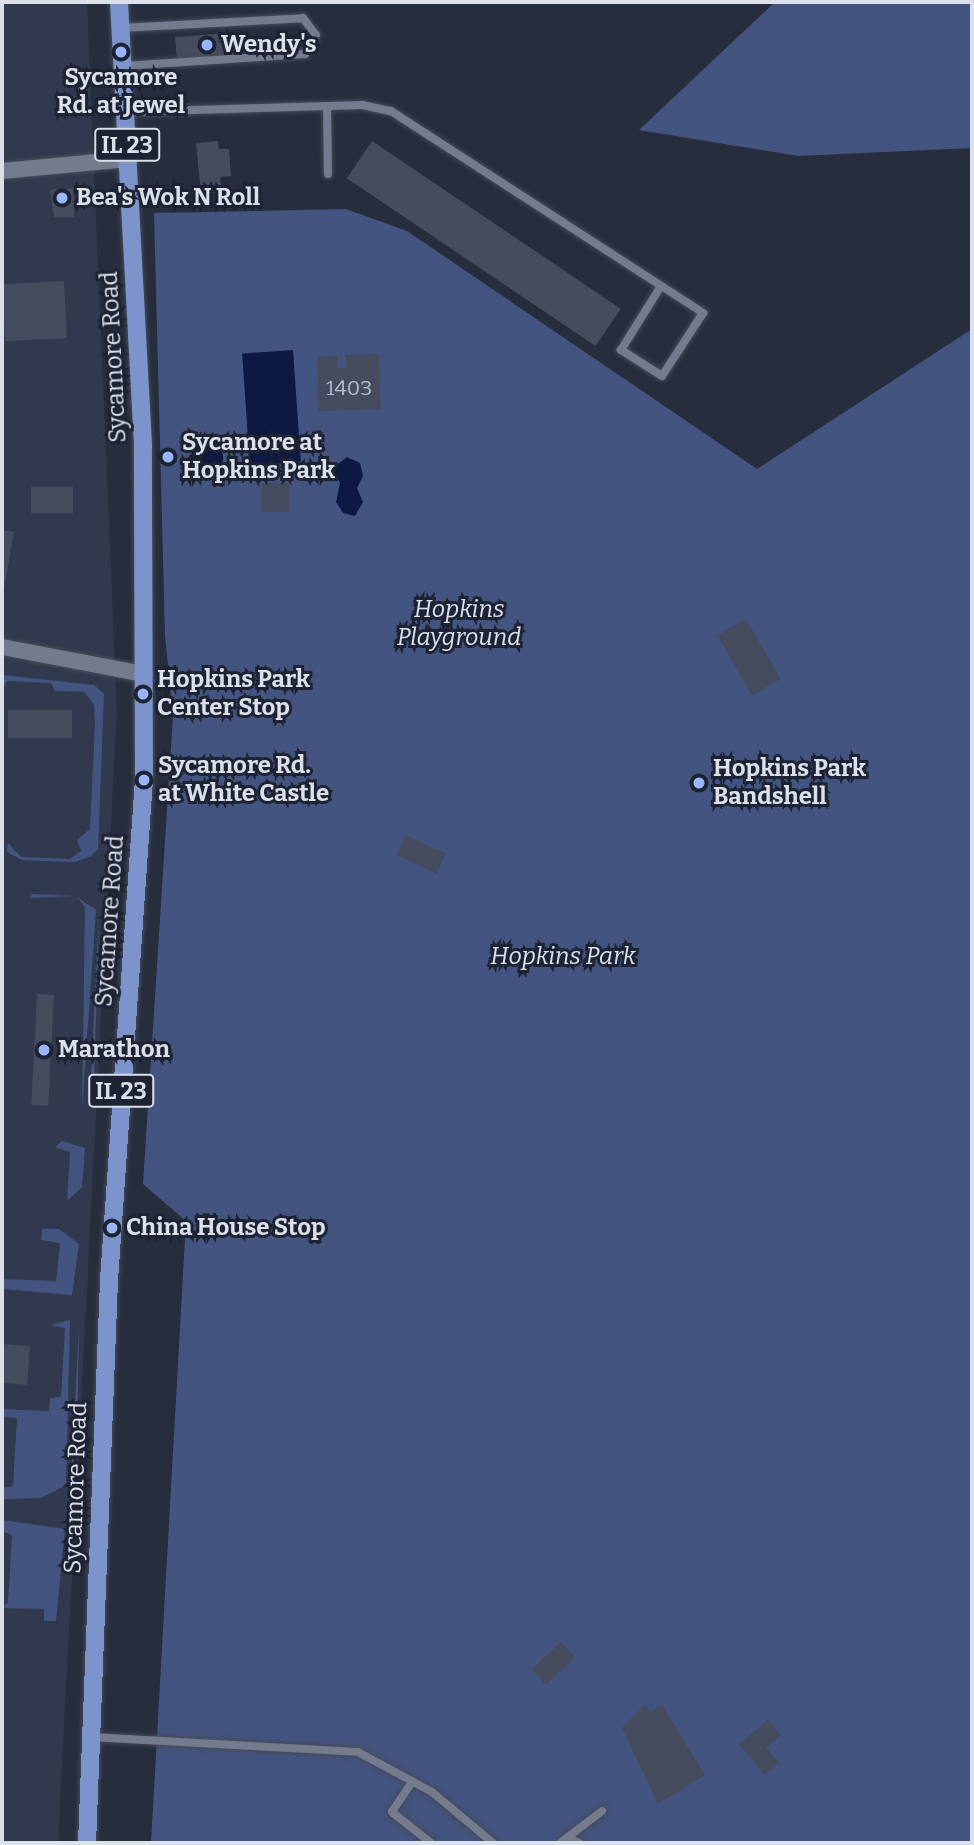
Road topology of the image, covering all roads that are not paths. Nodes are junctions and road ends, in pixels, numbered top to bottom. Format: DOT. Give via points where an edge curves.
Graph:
graph roads {
  1 [pos="120,2"];
  2 [pos="121,28"];
  3 [pos="123,66"];
  4 [pos="327,106"];
  5 [pos="126,112"];
  6 [pos="128,159"];
  7 [pos="2,171"];
  8 [pos="328,174"];
  9 [pos="661,286"];
  10 [pos="2,647"];
  11 [pos="144,674"];
  12 [pos="91,1737"];
  13 [pos="410,1785"];
  14 [pos="602,1811"];
  15 [pos="568,1837"];
  16 [pos="87,1843"];
  17 [pos="431,1843"];
  18 [pos="493,1843"];
  19 [pos="560,1843"];
  20 [pos="579,1843"];
  1 -- 2 [label="main road, Sycamore Road / IL 23"];
  2 -- 3 [label="main road, Sycamore Road / IL 23"];
  2 -- 3 [label="lane" via="303,18 316,35 305,54"];
  3 -- 5 [label="main road, Sycamore Road / IL 23"];
  4 -- 5 [label="lane"];
  4 -- 8 [label="lane"];
  4 -- 9 [label="lane" via="391,111"];
  5 -- 6 [label="main road, Sycamore Road / IL 23"];
  6 -- 7 [label="street"];
  6 -- 11 [label="main road, Sycamore Road / IL 23" via="138,338"];
  9 -- 9 [label="lane" via="621,350 662,376 703,313"];
  10 -- 11 [label="street"];
  11 -- 12 [label="main road, Sycamore Road / IL 23" via="144,780 110,1267"];
  12 -- 13 [label="lane" via="358,1752"];
  12 -- 16 [label="main road, Sycamore Road / IL 23"];
  13 -- 17 [label="lane" via="392,1812"];
  13 -- 18 [label="lane" via="432,1793"];
  14 -- 15 [label="lane"];
  15 -- 19 [label="lane"];
  15 -- 20 [label="lane"];
}
